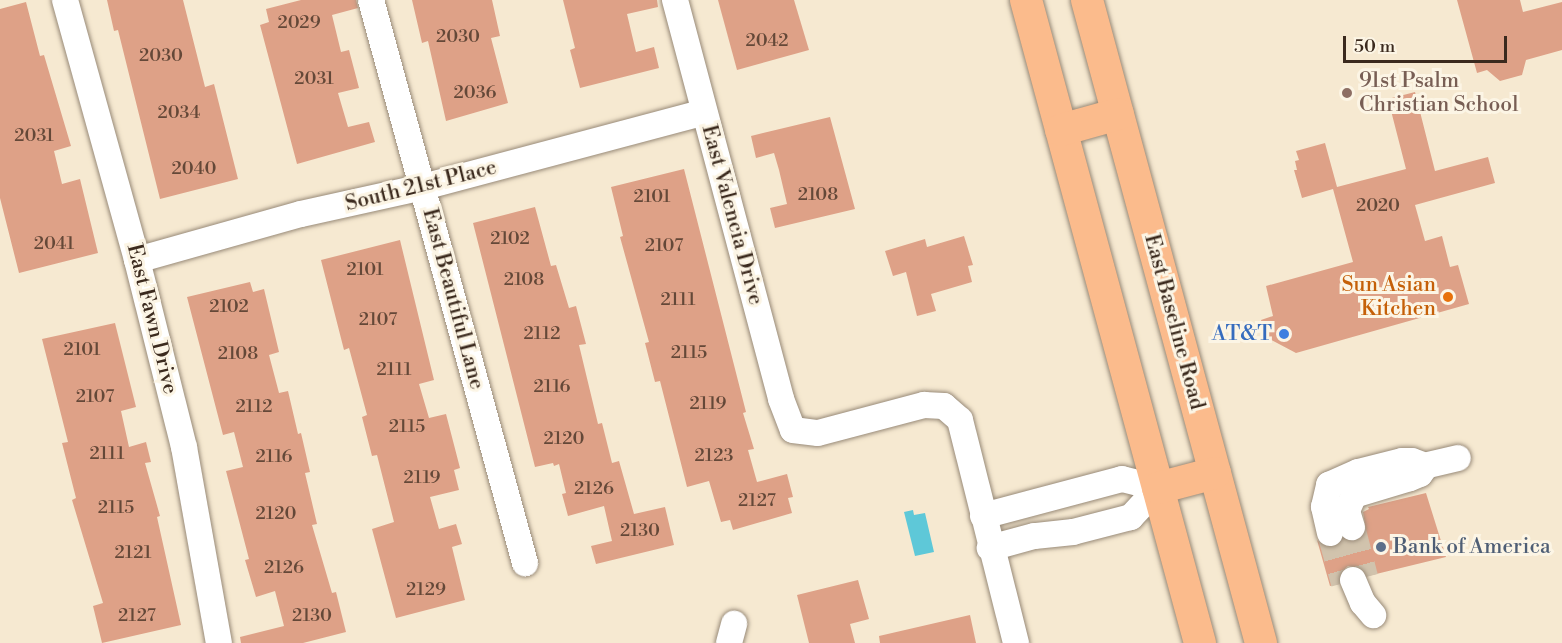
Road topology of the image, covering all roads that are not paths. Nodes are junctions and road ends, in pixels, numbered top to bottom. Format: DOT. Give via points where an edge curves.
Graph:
graph roads {
  1 [pos="65,0"];
  2 [pos="371,0"];
  3 [pos="675,0"];
  4 [pos="1026,0"];
  5 [pos="1086,0"];
  6 [pos="704,112"];
  7 [pos="1118,114"];
  8 [pos="1061,130"];
  9 [pos="423,187"];
  10 [pos="137,260"];
  11 [pos="1458,458"];
  12 [pos="1215,473"];
  13 [pos="1158,488"];
  14 [pos="1064,494"];
  15 [pos="983,516"];
  16 [pos="1341,530"];
  17 [pos="1073,532"];
  18 [pos="990,548"];
  19 [pos="525,563"];
  20 [pos="1354,580"];
  21 [pos="1370,612"];
  22 [pos="219,643"];
  23 [pos="1016,643"];
  24 [pos="1200,643"];
  25 [pos="1261,643"];
  1 -- 10 [label="street, East Fawn Drive"];
  2 -- 9 [label="street, East Beautiful Lane"];
  3 -- 6 [label="street, East Valencia Drive"];
  4 -- 8 [label="main road"];
  5 -- 7 [label="main road, East Baseline Road"];
  6 -- 9 [label="street, South 21st Place"];
  6 -- 15 [label="street, East Valencia Drive" via="781,399 793,430 818,433 924,405 944,406 960,420"];
  7 -- 8 [label="main road"];
  7 -- 12 [label="main road, East Baseline Road"];
  8 -- 13 [label="main road"];
  9 -- 10 [label="street, South 21st Place" via="301,214"];
  9 -- 19 [label="street, East Beautiful Lane"];
  10 -- 22 [label="street, East Fawn Drive" via="184,447"];
  11 -- 16 [label="street" via="1351,484 1342,490 1334,508"];
  12 -- 13 [label="main road"];
  12 -- 25 [label="main road, East Baseline Road"];
  13 -- 14 [label="street" via="1122,479"];
  13 -- 17 [label="street" via="1131,517"];
  13 -- 24 [label="main road"];
  14 -- 15 [label="street"];
  14 -- 17 [label="street"];
  15 -- 18 [label="street"];
  17 -- 18 [label="street" via="1034,536"];
  18 -- 23 [label="street"];
  20 -- 21 [label="street"];
}
